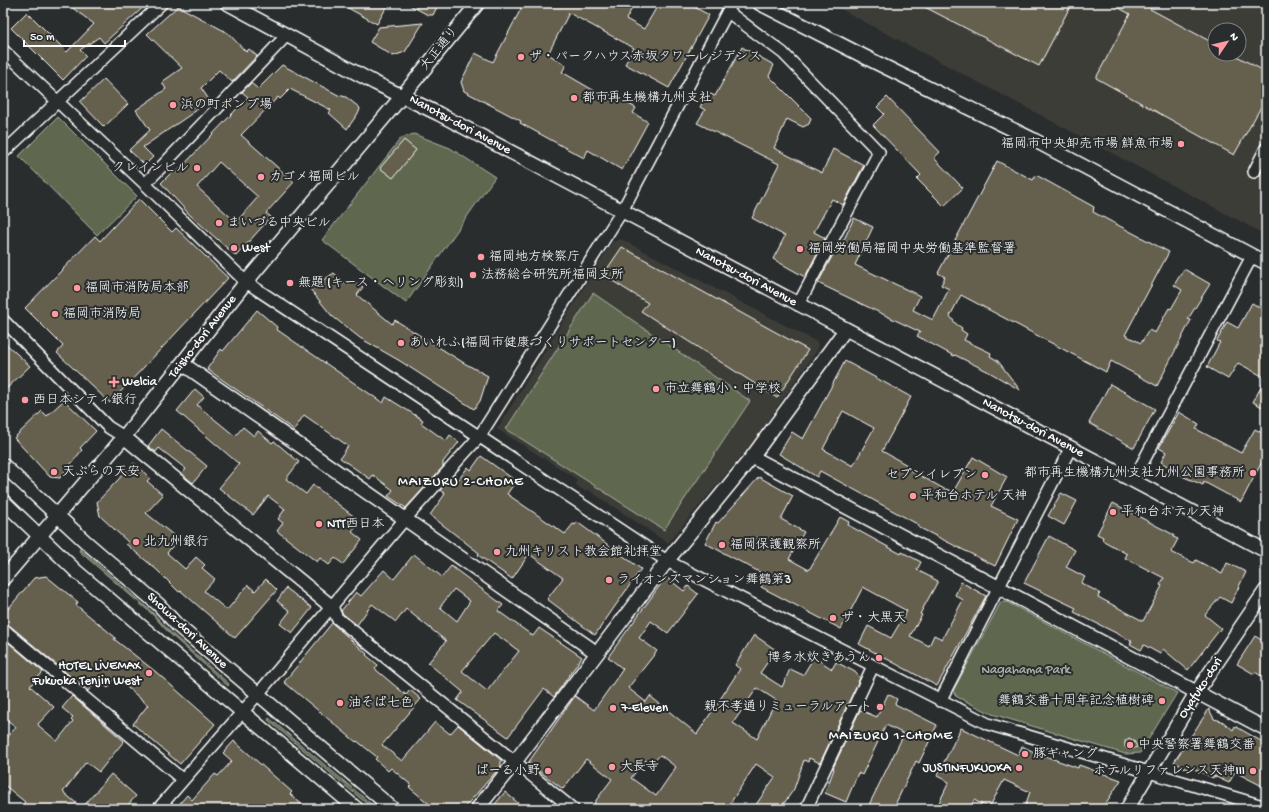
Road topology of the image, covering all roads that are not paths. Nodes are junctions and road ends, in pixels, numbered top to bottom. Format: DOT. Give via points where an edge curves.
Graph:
graph roads {
  1 [pos="162,3"];
  2 [pos="227,3"];
  3 [pos="478,3"];
  4 [pos="759,3"];
  5 [pos="730,8"];
  6 [pos="287,35"];
  7 [pos="3,50"];
  8 [pos="403,95"];
  9 [pos="58,102"];
  10 [pos="1266,148"];
  11 [pos="3,153"];
  12 [pos="1254,172"];
  13 [pos="145,184"];
  14 [pos="622,211"];
  15 [pos="1252,256"];
  16 [pos="1266,263"];
  17 [pos="246,282"];
  18 [pos="798,305"];
  19 [pos="3,320"];
  20 [pos="845,330"];
  21 [pos="184,364"];
  22 [pos="124,437"];
  23 [pos="479,438"];
  24 [pos="1071,447"];
  25 [pos="752,457"];
  26 [pos="3,465"];
  27 [pos="1133,481"];
  28 [pos="3,501"];
  29 [pos="58,516"];
  30 [pos="405,519"];
  31 [pos="39,535"];
  32 [pos="1266,552"];
  33 [pos="667,561"];
  34 [pos="3,579"];
  35 [pos="999,586"];
  36 [pos="1266,590"];
  37 [pos="332,607"];
  38 [pos="3,630"];
  39 [pos="597,653"];
  40 [pos="873,666"];
  41 [pos="1196,693"];
  42 [pos="258,694"];
  43 [pos="940,701"];
  44 [pos="242,711"];
  45 [pos="1266,728"];
  46 [pos="514,763"];
  47 [pos="1149,773"];
  48 [pos="183,780"];
  49 [pos="1266,806"];
  50 [pos="158,809"];
  51 [pos="357,809"];
  52 [pos="393,809"];
  53 [pos="477,809"];
  54 [pos="573,809"];
  55 [pos="806,809"];
  56 [pos="1127,809"];
  1 -- 9 [label="street"];
  2 -- 6 [label="street, Nanotsu-dori Avenue"];
  3 -- 8 [label="street, 大正通り"];
  4 -- 15 [label="street" via="1032,139"];
  5 -- 14 [label="street"];
  5 -- 18 [label="street" via="783,53 879,152"];
  6 -- 8 [label="street, Nanotsu-dori Avenue" via="375,83"];
  6 -- 13 [label="street"];
  7 -- 9 [label="street"];
  8 -- 14 [label="street, Nanotsu-dori Avenue"];
  8 -- 17 [label="street, Taisho-dori Avenue"];
  9 -- 11 [label="street"];
  9 -- 13 [label="street"];
  10 -- 12 [label="street"];
  13 -- 17 [label="street"];
  14 -- 18 [label="street, Nanotsu-dori Avenue"];
  14 -- 23 [label="street"];
  15 -- 16 [label="street"];
  15 -- 27 [label="street"];
  17 -- 21 [label="street, Taisho-dori Avenue"];
  17 -- 23 [label="street"];
  18 -- 20 [label="street, Nanotsu-dori Avenue"];
  19 -- 22 [label="street" via="108,427"];
  20 -- 24 [label="street, Nanotsu-dori Avenue"];
  20 -- 25 [label="street"];
  21 -- 22 [label="street, Taisho-dori Avenue"];
  21 -- 30 [label="street"];
  22 -- 29 [label="street, Taisho-dori Avenue"];
  22 -- 37 [label="street"];
  23 -- 30 [label="street"];
  23 -- 33 [label="street"];
  24 -- 27 [label="street, Nanotsu-dori Avenue"];
  24 -- 35 [label="street"];
  25 -- 33 [label="street"];
  25 -- 35 [label="street"];
  26 -- 29 [label="street, Showa-dori Avenue"];
  27 -- 32 [label="street, Nanotsu-dori Avenue"];
  28 -- 31 [label="street, Showa-dori Avenue"];
  29 -- 31 [label="street, Taisho-dori Avenue"];
  29 -- 42 [label="street, Showa-dori Avenue" via="160,605 177,625"];
  30 -- 37 [label="street"];
  30 -- 39 [label="street"];
  31 -- 34 [label="street, Taisho-dori Avenue"];
  31 -- 44 [label="street, Showa-dori Avenue" via="76,571"];
  33 -- 39 [label="street"];
  33 -- 40 [label="street"];
  35 -- 41 [label="street"];
  35 -- 43 [label="street"];
  36 -- 41 [label="street, Oyafuko-dori"];
  37 -- 42 [label="street"];
  37 -- 46 [label="street" via="337,618"];
  38 -- 48 [label="street"];
  39 -- 46 [label="street"];
  40 -- 43 [label="street"];
  40 -- 55 [label="street"];
  41 -- 45 [label="street"];
  41 -- 47 [label="street, Oyafuko-dori"];
  42 -- 44 [label="street"];
  42 -- 52 [label="street, Showa-dori Avenue"];
  43 -- 47 [label="street" via="988,724"];
  44 -- 48 [label="street"];
  44 -- 51 [label="street, Showa-dori Avenue"];
  46 -- 53 [label="street"];
  46 -- 54 [label="street"];
  47 -- 49 [label="street"];
  47 -- 56 [label="street, Oyafuko-dori"];
  48 -- 50 [label="street"];
}
